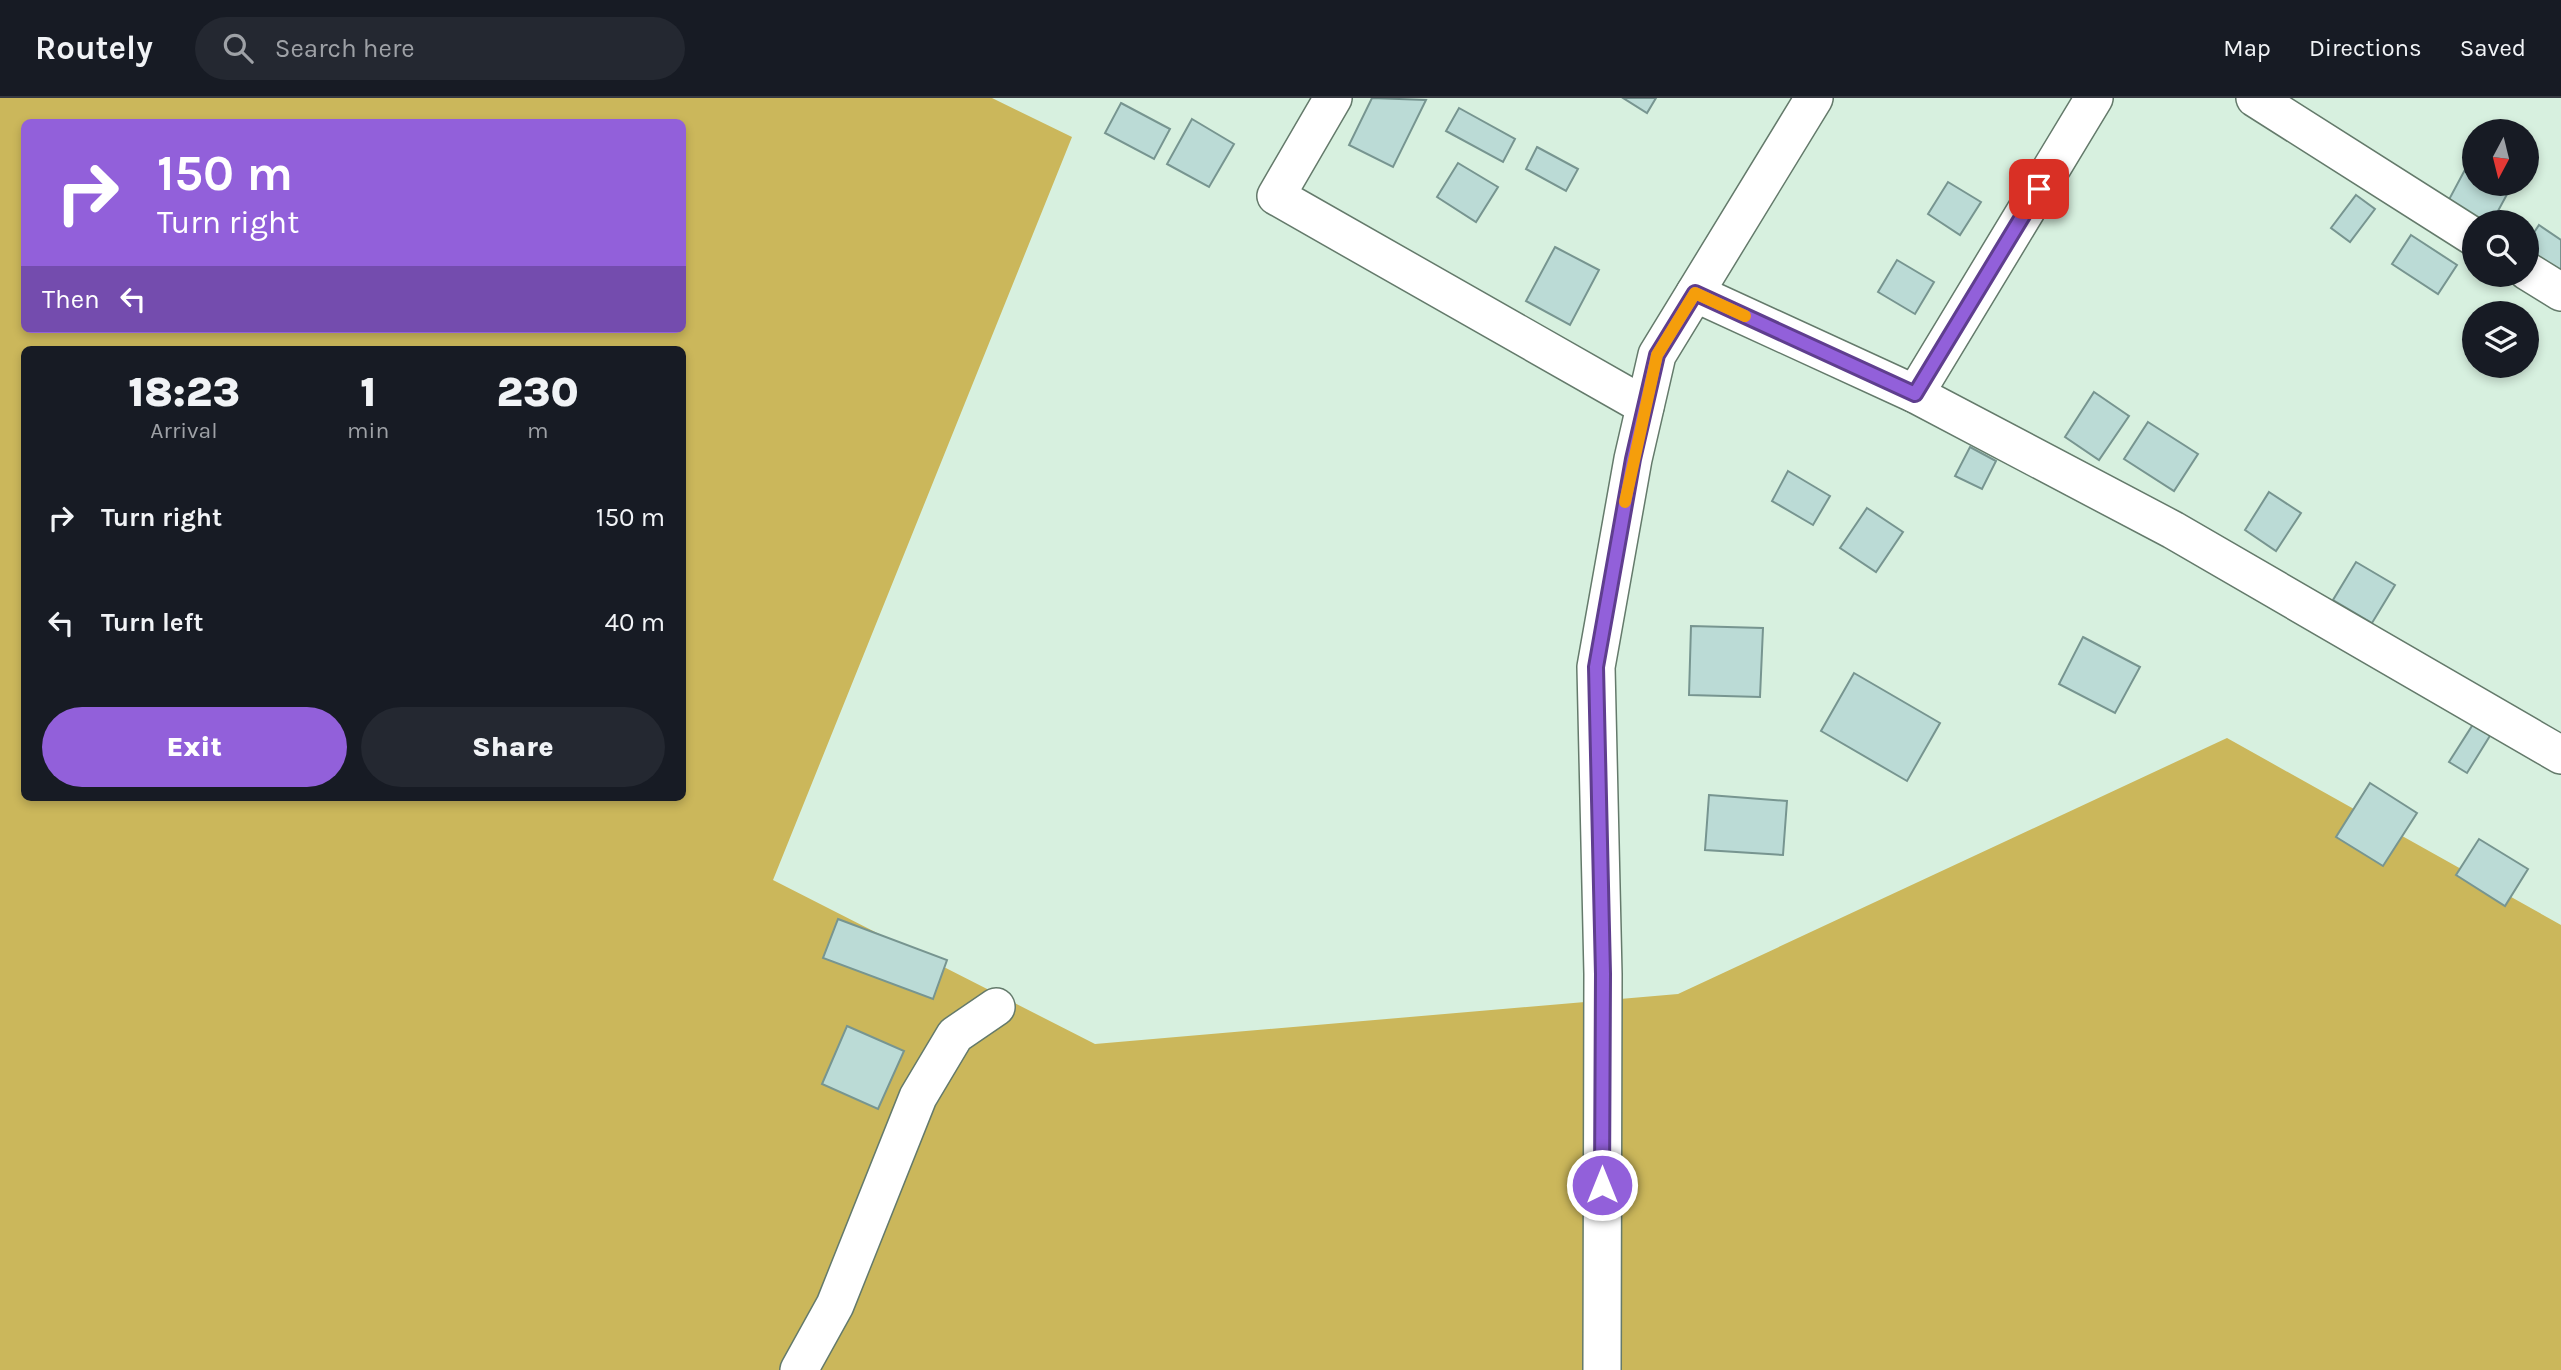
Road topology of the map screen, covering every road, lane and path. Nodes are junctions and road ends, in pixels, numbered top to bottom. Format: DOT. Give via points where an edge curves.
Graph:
graph roads {
  1 [pos="1334,98"];
  2 [pos="1814,98"];
  3 [pos="2095,98"];
  4 [pos="2255,98"];
  5 [pos="2462,229"];
  6 [pos="2539,278"];
  7 [pos="2561,292"];
  8 [pos="1695,293"];
  9 [pos="1915,394"];
  10 [pos="1645,406"];
  11 [pos="2561,755"];
  12 [pos="996,1007"];
  13 [pos="799,1370"];
  14 [pos="1602,1370"];
  1 -- 10 [label="street" via="1276,196"];
  2 -- 8 [label="street"];
  3 -- 9 [label="street"];
  4 -- 5 [label="street"];
  6 -- 7 [label="street"];
  8 -- 9 [label="street"];
  8 -- 10 [label="street" via="1657,355"];
  9 -- 11 [label="street" via="2173,530"];
  10 -- 14 [label="street" via="1596,667 1603,974"];
  12 -- 13 [label="street" via="955,1035 918,1097 835,1305"];
}
